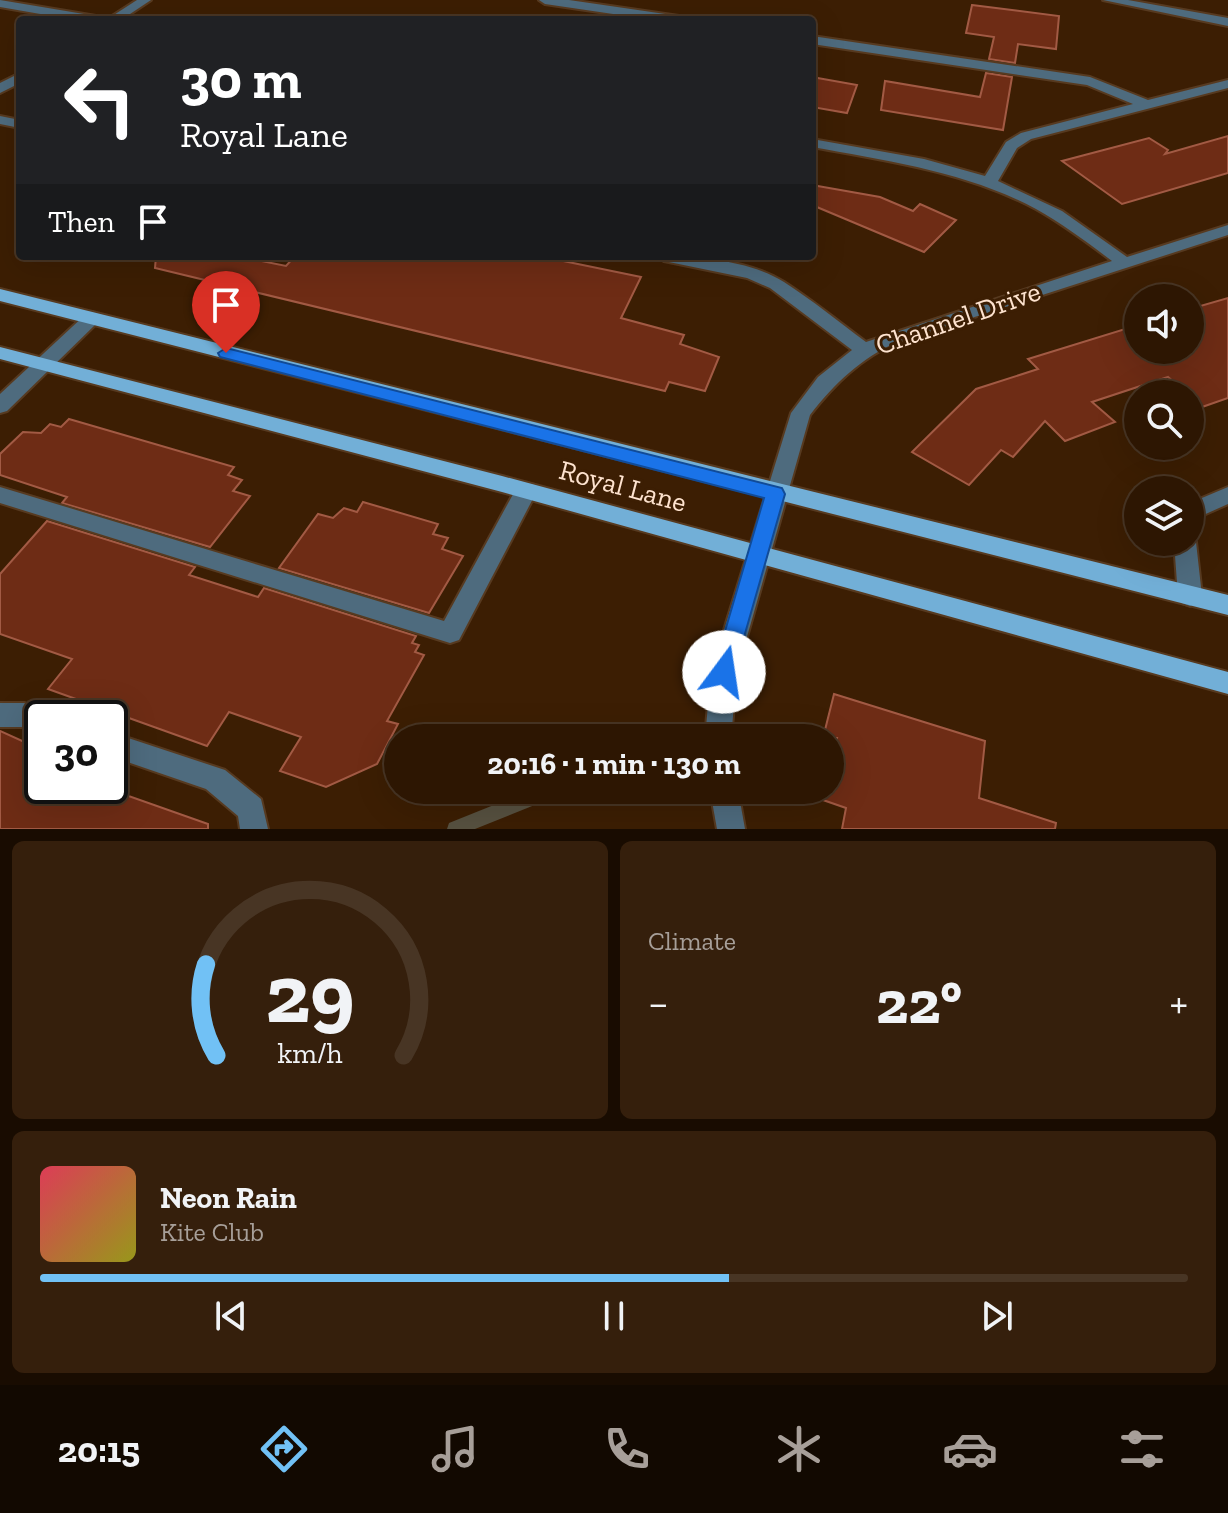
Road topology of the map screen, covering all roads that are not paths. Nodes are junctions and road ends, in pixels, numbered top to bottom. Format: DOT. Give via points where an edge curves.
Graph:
graph roads {
  1 [pos="145,0"];
  2 [pos="545,0"];
  3 [pos="1109,0"];
  4 [pos="0,3"];
  5 [pos="73,16"];
  6 [pos="119,16"];
  7 [pos="652,16"];
  8 [pos="1228,22"];
  9 [pos="816,41"];
  10 [pos="1228,84"];
  11 [pos="1147,105"];
  12 [pos="816,144"];
  13 [pos="989,182"];
  14 [pos="1228,230"];
  15 [pos="684,260"];
  16 [pos="1124,262"];
  17 [pos="0,295"];
  18 [pos="92,318"];
  19 [pos="864,350"];
  20 [pos="0,353"];
  21 [pos="44,365"];
  22 [pos="0,406"];
  23 [pos="526,491"];
  24 [pos="775,494"];
  25 [pos="0,495"];
  26 [pos="1228,495"];
  27 [pos="1204,506"];
  28 [pos="757,554"];
  29 [pos="1186,556"];
  30 [pos="1190,596"];
  31 [pos="1228,605"];
  32 [pos="1228,683"];
  33 [pos="0,715"];
  34 [pos="24,715"];
  35 [pos="719,724"];
  36 [pos="128,750"];
  37 [pos="727,804"];
  38 [pos="254,829"];
  39 [pos="731,829"];
  1 -- 6 [label="street"];
  2 -- 7 [label="street"];
  3 -- 8 [label="street"];
  4 -- 5 [label="street"];
  9 -- 11 [label="street" via="1090,81"];
  10 -- 11 [label="street"];
  11 -- 13 [label="street" via="1026,136 1011,145"];
  12 -- 13 [label="street" via="940,166"];
  13 -- 16 [label="street" via="1044,208"];
  14 -- 16 [label="street, Channel Drive"];
  15 -- 19 [label="street" via="776,284"];
  16 -- 19 [label="street, Channel Drive"];
  17 -- 18 [label="main road, Royal Lane"];
  18 -- 21 [label="street"];
  18 -- 24 [label="main road, Royal Lane"];
  19 -- 24 [label="street, Channel Drive" via="825,382 801,413"];
  20 -- 21 [label="main road, Royal Lane"];
  21 -- 22 [label="street"];
  21 -- 23 [label="main road, Royal Lane"];
  23 -- 25 [label="street" via="450,633"];
  23 -- 28 [label="main road, Royal Lane"];
  24 -- 28 [label="street, Channel Drive"];
  24 -- 30 [label="main road, Royal Lane"];
  26 -- 27 [label="street"];
  28 -- 32 [label="main road, Royal Lane"];
  28 -- 35 [label="street, Channel Drive" via="724,672"];
  29 -- 30 [label="street"];
  30 -- 31 [label="main road, Royal Lane"];
  33 -- 34 [label="street"];
  36 -- 38 [label="street" via="215,779 251,809"];
  37 -- 39 [label="street"];
}
